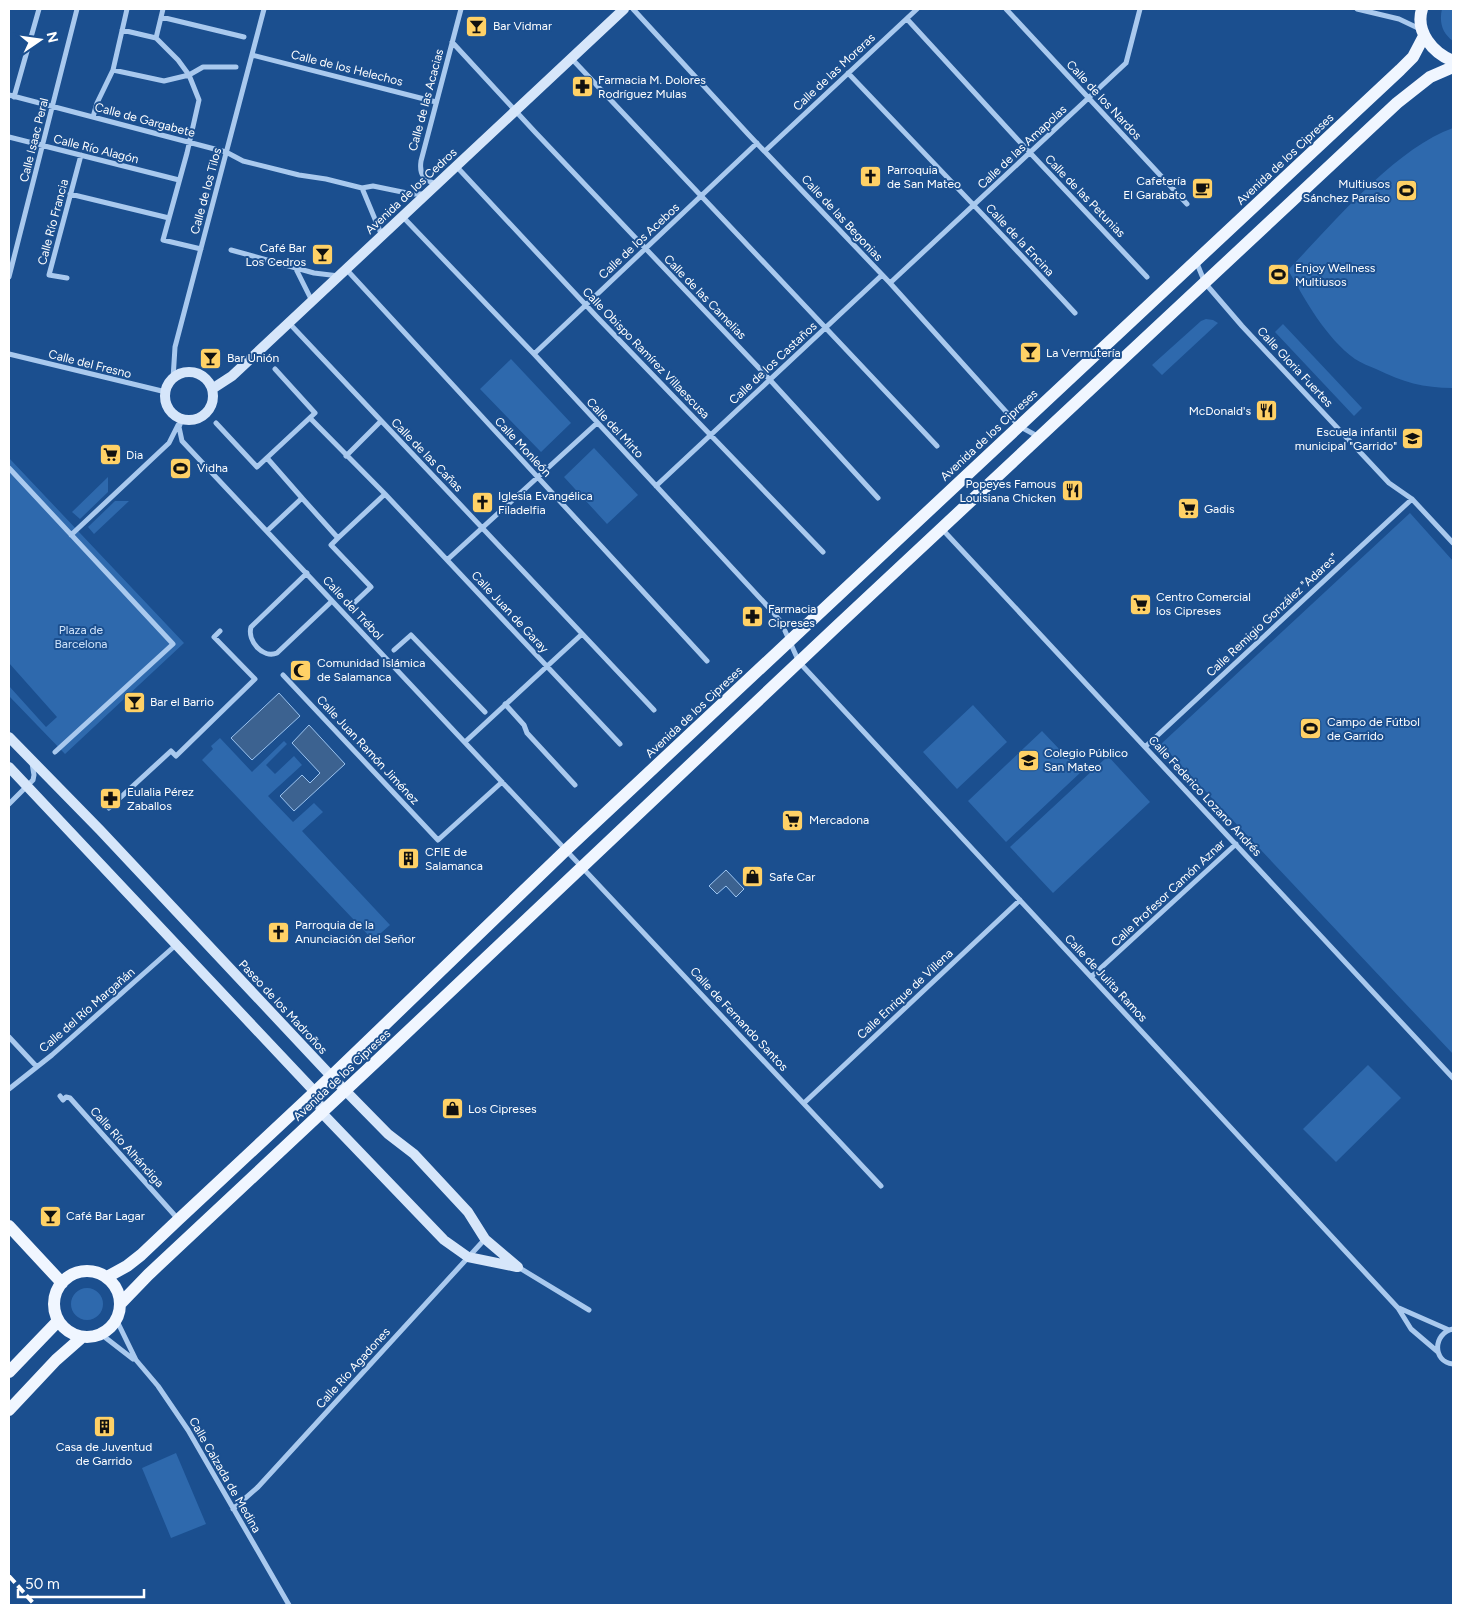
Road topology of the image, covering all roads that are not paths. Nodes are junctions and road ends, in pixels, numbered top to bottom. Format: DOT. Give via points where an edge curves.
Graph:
graph roads {
  1 [pos="38,9"];
  2 [pos="77,9"];
  3 [pos="127,9"];
  4 [pos="163,9"];
  5 [pos="264,9"];
  6 [pos="461,9"];
  7 [pos="624,9"];
  8 [pos="633,9"];
  9 [pos="917,9"];
  10 [pos="1006,9"];
  11 [pos="1140,9"];
  12 [pos="1357,9"];
  13 [pos="1422,9"];
  14 [pos="161,17"];
  15 [pos="907,18"];
  16 [pos="122,30"];
  17 [pos="1423,33"];
  18 [pos="244,37"];
  19 [pos="156,38"];
  20 [pos="452,42"];
  21 [pos="252,55"];
  22 [pos="572,59"];
  23 [pos="1453,61"];
  24 [pos="236,67"];
  25 [pos="1453,67"];
  26 [pos="113,70"];
  27 [pos="848,73"];
  28 [pos="189,75"];
  29 [pos="11,96"];
  30 [pos="1089,98"];
  31 [pos="436,102"];
  32 [pos="53,107"];
  33 [pos="515,110"];
  34 [pos="93,117"];
  35 [pos="9,137"];
  36 [pos="189,142"];
  37 [pos="757,143"];
  38 [pos="43,146"];
  39 [pos="765,151"];
  40 [pos="226,152"];
  41 [pos="1030,152"];
  42 [pos="80,156"];
  43 [pos="456,166"];
  44 [pos="179,180"];
  45 [pos="436,184"];
  46 [pos="362,188"];
  47 [pos="70,194"];
  48 [pos="426,194"];
  49 [pos="701,196"];
  50 [pos="1187,204"];
  51 [pos="974,206"];
  52 [pos="402,216"];
  53 [pos="169,218"];
  54 [pos="382,236"];
  55 [pos="201,249"];
  56 [pos="645,249"];
  57 [pos="232,250"];
  58 [pos="1195,261"];
  59 [pos="295,267"];
  60 [pos="343,273"];
  61 [pos="882,275"];
  62 [pos="9,277"];
  63 [pos="1147,277"];
  64 [pos="67,278"];
  65 [pos="890,283"];
  66 [pos="1205,283"];
  67 [pos="312,302"];
  68 [pos="586,305"];
  69 [pos="1075,313"];
  70 [pos="289,323"];
  71 [pos="826,328"];
  72 [pos="9,354"];
  73 [pos="534,354"];
  74 [pos="275,369"];
  75 [pos="173,379"];
  76 [pos="769,381"];
  77 [pos="212,389"];
  78 [pos="166,392"];
  79 [pos="310,418"];
  80 [pos="181,419"];
  81 [pos="381,422"];
  82 [pos="216,423"];
  83 [pos="596,423"];
  84 [pos="1019,426"];
  85 [pos="710,435"];
  86 [pos="1039,437"];
  87 [pos="937,446"];
  88 [pos="346,456"];
  89 [pos="266,458"];
  90 [pos="9,468"];
  91 [pos="537,477"];
  92 [pos="656,486"];
  93 [pos="385,494"];
  94 [pos="302,498"];
  95 [pos="878,498"];
  96 [pos="1412,499"];
  97 [pos="482,528"];
  98 [pos="942,529"];
  99 [pos="267,532"];
  100 [pos="71,535"];
  101 [pos="338,538"];
  102 [pos="1453,543"];
  103 [pos="823,552"];
  104 [pos="447,560"];
  105 [pos="307,573"];
  106 [pos="332,600"];
  107 [pos="352,605"];
  108 [pos="220,631"];
  109 [pos="582,634"];
  110 [pos="791,641"];
  111 [pos="394,650"];
  112 [pos="706,661"];
  113 [pos="799,662"];
  114 [pos="546,666"];
  115 [pos="283,675"];
  116 [pos="505,704"];
  117 [pos="654,710"];
  118 [pos="485,712"];
  119 [pos="9,737"];
  120 [pos="465,742"];
  121 [pos="620,744"];
  122 [pos="1145,747"];
  123 [pos="55,752"];
  124 [pos="32,762"];
  125 [pos="9,767"];
  126 [pos="502,782"];
  127 [pos="575,785"];
  128 [pos="28,786"];
  129 [pos="9,804"];
  130 [pos="109,808"];
  131 [pos="1236,844"];
  132 [pos="566,850"];
  133 [pos="583,866"];
  134 [pos="1020,900"];
  135 [pos="177,944"];
  136 [pos="1091,978"];
  137 [pos="9,1037"];
  138 [pos="37,1068"];
  139 [pos="331,1076"];
  140 [pos="1453,1078"];
  141 [pos="9,1089"];
  142 [pos="346,1090"];
  143 [pos="315,1092"];
  144 [pos="60,1096"];
  145 [pos="804,1103"];
  146 [pos="322,1113"];
  147 [pos="881,1186"];
  148 [pos="179,1219"];
  149 [pos="9,1226"];
  150 [pos="485,1239"];
  151 [pos="468,1257"];
  152 [pos="518,1267"];
  153 [pos="107,1277"];
  154 [pos="62,1283"];
  155 [pos="121,1303"];
  156 [pos="1398,1308"];
  157 [pos="589,1310"];
  158 [pos="58,1320"];
  159 [pos="117,1321"];
  160 [pos="1452,1329"];
  161 [pos="102,1334"];
  162 [pos="81,1338"];
  163 [pos="1438,1352"];
  164 [pos="136,1360"];
  165 [pos="1451,1364"];
  166 [pos="1453,1368"];
  167 [pos="9,1372"];
  168 [pos="9,1410"];
  169 [pos="233,1509"];
  170 [pos="289,1605"];
  1 -- 29 [label="street"];
  2 -- 32 [label="street, Calle Isaac Peral"];
  3 -- 16 [label="street"];
  4 -- 14 [label="street"];
  5 -- 21 [label="street, Calle de los Tilos"];
  6 -- 20 [label="street, Calle de las Acacias"];
  7 -- 22 [label="main road, Avenida de los Cedros"];
  8 -- 37 [label="street, Calle de las Begonias"];
  9 -- 15 [label="street, Calle de las Moreras"];
  10 -- 30 [label="street, Calle de los Nardos"];
  11 -- 30 [label="street, Calle de las Amapolas" via="1126,63"];
  12 -- 17 [label="street" via="1400,19"];
  13 -- 17 [label="main road"];
  14 -- 18 [label="street"];
  14 -- 19 [label="street"];
  15 -- 27 [label="street, Calle de las Moreras"];
  15 -- 41 [label="street, Calle de las Petunias"];
  16 -- 19 [label="street"];
  16 -- 26 [label="street"];
  17 -- 23 [label="main road" via="1440,55"];
  17 -- 58 [label="main road, Avenida de los Cipreses" via="1407,64"];
  19 -- 28 [label="street"];
  20 -- 31 [label="street, Calle de las Acacias"];
  20 -- 33 [label="street, Calle de las Acacias"];
  21 -- 31 [label="street, Calle de los Helechos"];
  21 -- 40 [label="street, Calle de los Tilos"];
  22 -- 33 [label="main road, Avenida de los Cedros"];
  22 -- 49 [label="street"];
  24 -- 28 [label="street" via="203,67"];
  25 -- 66 [label="main road, Avenida de los Cipreses" via="1416,87"];
  26 -- 28 [label="street" via="164,81"];
  26 -- 34 [label="street"];
  27 -- 39 [label="street, Calle de las Moreras"];
  27 -- 51 [label="street, Calle de la Encina"];
  28 -- 36 [label="street" via="199,100"];
  29 -- 32 [label="street, Calle de Gargabete"];
  30 -- 41 [label="street, Calle de las Amapolas"];
  30 -- 50 [label="street, Calle de los Nardos"];
  31 -- 45 [label="street, Calle de las Acacias" via="420,168 427,181"];
  32 -- 34 [label="street, Calle de Gargabete"];
  32 -- 38 [label="street, Calle Isaac Peral"];
  33 -- 43 [label="main road, Avenida de los Cedros"];
  33 -- 56 [label="street, Calle de las Camelias"];
  34 -- 36 [label="street, Calle de Gargabete"];
  35 -- 38 [label="street, Calle Río Alagón"];
  36 -- 40 [label="street, Calle de Gargabete"];
  36 -- 44 [label="street"];
  37 -- 39 [label="street, Calle de las Begonias"];
  37 -- 49 [label="street, Calle de los Acebos"];
  38 -- 42 [label="street, Calle Río Alagón"];
  38 -- 62 [label="street, Calle Isaac Peral"];
  39 -- 61 [label="street, Calle de las Begonias"];
  40 -- 46 [label="street, Calle de Gargabete" via="249,162"];
  40 -- 55 [label="street, Calle de los Tilos"];
  41 -- 51 [label="street, Calle de las Amapolas"];
  41 -- 63 [label="street, Calle de las Petunias"];
  42 -- 44 [label="street, Calle Río Alagón"];
  42 -- 47 [label="street, Calle Río Francia"];
  43 -- 45 [label="main road, Avenida de los Cedros"];
  43 -- 68 [label="street, Calle Obispo Ramírez Villaescusa"];
  44 -- 53 [label="street"];
  45 -- 48 [label="main road, Avenida de los Cedros"];
  46 -- 48 [label="street, Calle de Gargabete" via="373,186"];
  46 -- 54 [label="street"];
  47 -- 53 [label="street"];
  47 -- 64 [label="street, Calle Río Francia" via="49,275"];
  48 -- 52 [label="main road, Avenida de los Cedros"];
  49 -- 56 [label="street, Calle de los Acebos"];
  49 -- 71 [label="street"];
  51 -- 65 [label="street, Calle de las Amapolas"];
  51 -- 69 [label="street, Calle de la Encina"];
  52 -- 54 [label="main road, Avenida de los Cedros"];
  52 -- 73 [label="street, Calle del Mirto"];
  53 -- 55 [label="street" via="163,240"];
  54 -- 60 [label="main road, Avenida de los Cedros"];
  55 -- 75 [label="street, Calle de los Tilos" via="175,347"];
  56 -- 68 [label="street, Calle de los Acebos"];
  56 -- 76 [label="street, Calle de las Camelias"];
  57 -- 59 [label="street"];
  58 -- 66 [label="street, Calle Gloria Fuertes"];
  58 -- 84 [label="main road, Avenida de los Cipreses"];
  59 -- 60 [label="street" via="314,273"];
  59 -- 67 [label="street"];
  60 -- 67 [label="main road, Avenida de los Cedros"];
  60 -- 91 [label="street, Calle Monleón"];
  61 -- 65 [label="street, Calle de las Begonias"];
  61 -- 71 [label="street, Calle de los Castaños"];
  65 -- 84 [label="street, Calle de las Begonias"];
  66 -- 86 [label="main road, Avenida de los Cipreses"];
  66 -- 96 [label="street, Calle Gloria Fuertes" via="1389,483"];
  67 -- 70 [label="main road, Avenida de los Cedros"];
  68 -- 73 [label="street, Calle de los Acebos"];
  68 -- 85 [label="street, Calle Obispo Ramírez Villaescusa"];
  70 -- 77 [label="main road, Avenida de los Cedros" via="232,376"];
  70 -- 81 [label="street, Calle de las Cañas"];
  71 -- 76 [label="street, Calle de los Castaños"];
  71 -- 87 [label="street"];
  72 -- 78 [label="street, Calle del Fresno"];
  73 -- 83 [label="street, Calle del Mirto"];
  74 -- 79 [label="street, Calle Juan de Garay" via="315,413"];
  75 -- 77 [label="main road" via="187,372 196,373 209,382"];
  75 -- 78 [label="main road"];
  76 -- 85 [label="street, Calle de los Castaños"];
  76 -- 95 [label="street, Calle de las Camelias"];
  77 -- 80 [label="main road" via="212,406 207,413 194,420"];
  78 -- 80 [label="main road" via="169,408"];
  79 -- 88 [label="street, Calle Juan de Garay"];
  79 -- 89 [label="street"];
  80 -- 99 [label="street, Calle del Trébol" via="182,441"];
  80 -- 100 [label="street" via="171,440"];
  81 -- 88 [label="street"];
  81 -- 97 [label="street, Calle de las Cañas"];
  82 -- 89 [label="street" via="257,467"];
  83 -- 91 [label="street"];
  83 -- 92 [label="street, Calle del Mirto"];
  84 -- 86 [label="street, Calle de las Begonias"];
  84 -- 110 [label="main road, Avenida de los Cipreses"];
  85 -- 92 [label="street, Calle de los Castaños"];
  85 -- 103 [label="street, Calle Obispo Ramírez Villaescusa"];
  86 -- 98 [label="main road, Avenida de los Cipreses"];
  88 -- 93 [label="street, Calle Juan de Garay"];
  89 -- 94 [label="street"];
  90 -- 100 [label="street"];
  91 -- 97 [label="street"];
  91 -- 112 [label="street, Calle Monleón"];
  92 -- 110 [label="street, Calle del Mirto" via="772,611"];
  93 -- 101 [label="street"];
  93 -- 104 [label="street, Calle Juan de Garay"];
  94 -- 99 [label="street"];
  94 -- 101 [label="street"];
  96 -- 102 [label="street, Calle Gloria Fuertes"];
  96 -- 122 [label="street, Calle Remigio González \"Adares\""];
  97 -- 104 [label="street"];
  97 -- 109 [label="street, Calle de las Cañas"];
  98 -- 113 [label="main road, Avenida de los Cipreses"];
  98 -- 122 [label="street, Calle Federico Lozano Andrés"];
  99 -- 105 [label="street, Calle del Trébol"];
  100 -- 123 [label="street" via="173,644"];
  101 -- 107 [label="street" via="331,544 371,587"];
  104 -- 114 [label="street, Calle Juan de Garay"];
  105 -- 106 [label="street, Calle del Trébol"];
  105 -- 106 [label="street" via="251,627 251,639 260,650 272,656 277,653"];
  106 -- 120 [label="street, Calle del Trébol"];
  108 -- 130 [label="street" via="214,637 255,679 176,756 171,751"];
  109 -- 114 [label="street"];
  109 -- 117 [label="street, Calle de las Cañas"];
  110 -- 113 [label="street, Calle del Mirto"];
  110 -- 132 [label="main road, Avenida de los Cipreses"];
  111 -- 118 [label="street" via="412,634"];
  113 -- 133 [label="main road, Avenida de los Cipreses"];
  113 -- 134 [label="street, Calle de Julita Ramos"];
  114 -- 116 [label="street"];
  114 -- 121 [label="street, Calle Juan de Garay"];
  115 -- 126 [label="street, Calle Juan Ramón Jiménez" via="438,840"];
  116 -- 120 [label="street"];
  116 -- 127 [label="street"];
  119 -- 124 [label="main road"];
  120 -- 126 [label="street, Calle del Trébol"];
  122 -- 131 [label="street, Calle Federico Lozano Andrés"];
  124 -- 128 [label="street" via="34,775"];
  124 -- 139 [label="main road, Paseo de los Madroños"];
  125 -- 128 [label="main road"];
  126 -- 132 [label="street, Calle del Trébol"];
  128 -- 129 [label="street"];
  128 -- 135 [label="main road, Paseo de los Madroños"];
  131 -- 136 [label="street, Calle Profesor Camón Aznar"];
  131 -- 140 [label="street, Calle Federico Lozano Andrés"];
  132 -- 133 [label="street"];
  132 -- 139 [label="main road, Avenida de los Cipreses"];
  133 -- 142 [label="main road, Avenida de los Cipreses"];
  133 -- 145 [label="street, Calle de Fernando Santos"];
  134 -- 136 [label="street, Calle de Julita Ramos"];
  134 -- 145 [label="street, Calle Enrique de Villena"];
  135 -- 138 [label="street, Calle del Río Margañán"];
  135 -- 143 [label="main road, Paseo de los Madroños"];
  136 -- 156 [label="street, Calle de Julita Ramos"];
  137 -- 138 [label="street"];
  138 -- 141 [label="street, Calle del Río Margañán"];
  139 -- 142 [label="main road, Paseo de los Madroños"];
  139 -- 143 [label="main road, Avenida de los Cipreses"];
  142 -- 146 [label="main road, Avenida de los Cipreses"];
  142 -- 150 [label="main road, Paseo de los Madroños" via="388,1134 414,1154 468,1212"];
  143 -- 146 [label="main road, Paseo de los Madroños"];
  143 -- 148 [label="main road, Avenida de los Cipreses"];
  144 -- 148 [label="street, Calle Río Alhándiga" via="63,1100 70,1098"];
  145 -- 147 [label="street, Calle de Fernando Santos"];
  146 -- 151 [label="main road, Paseo de los Madroños" via="444,1240"];
  146 -- 155 [label="main road, Avenida de los Cipreses"];
  148 -- 153 [label="main road, Avenida de los Cipreses" via="141,1255"];
  149 -- 154 [label="main road"];
  150 -- 151 [label="street, Calle Río Agadones"];
  150 -- 152 [label="main road, Paseo de los Madroños"];
  151 -- 152 [label="main road, Paseo de los Madroños"];
  151 -- 169 [label="street, Calle Río Agadones" via="258,1487"];
  152 -- 157 [label="street, Paseo de los Madroños"];
  153 -- 154 [label="main road" via="84,1271 72,1274"];
  153 -- 155 [label="main road" via="119,1293"];
  154 -- 158 [label="main road" via="54,1301"];
  155 -- 159 [label="main road"];
  156 -- 160 [label="street, Calle de Julita Ramos"];
  156 -- 163 [label="street, Calle de Julita Ramos" via="1411,1328"];
  158 -- 162 [label="main road" via="64,1328"];
  158 -- 167 [label="main road"];
  159 -- 161 [label="main road"];
  159 -- 164 [label="street, Calle Calzada de Medina"];
  160 -- 163 [label="street" via="1441,1335"];
  161 -- 162 [label="main road"];
  161 -- 164 [label="street, Calle Calzada de Medina"];
  162 -- 168 [label="main road"];
  163 -- 165 [label="street, Calle de Julita Ramos"];
  164 -- 169 [label="street, Calle Calzada de Medina" via="188,1430"];
  165 -- 166 [label="street"];
  169 -- 170 [label="street, Calle Calzada de Medina"];
}
